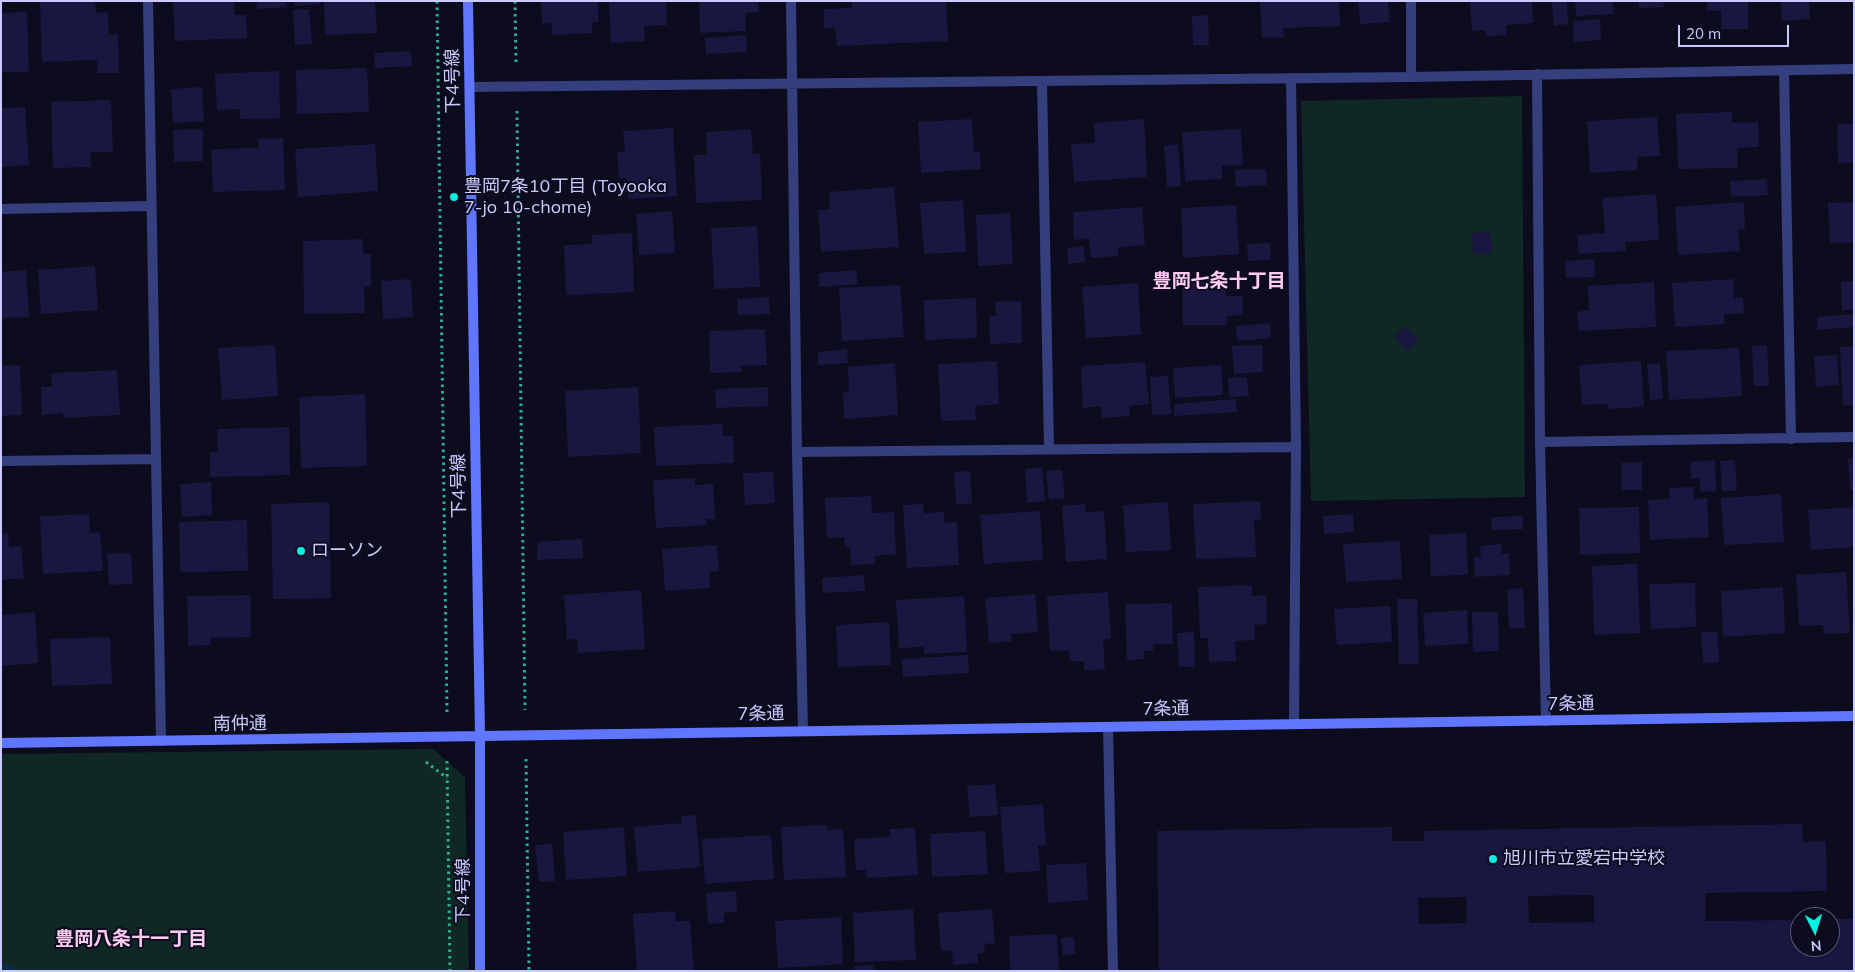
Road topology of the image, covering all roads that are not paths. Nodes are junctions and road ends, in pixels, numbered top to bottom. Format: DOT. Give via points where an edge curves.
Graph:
graph roads {
  1 [pos="148,1"];
  2 [pos="468,1"];
  3 [pos="791,1"];
  4 [pos="1411,1"];
  5 [pos="1854,69"];
  6 [pos="1784,71"];
  7 [pos="1537,74"];
  8 [pos="1411,77"];
  9 [pos="1291,78"];
  10 [pos="1042,81"];
  11 [pos="792,84"];
  12 [pos="470,87"];
  13 [pos="150,206"];
  14 [pos="1,209"];
  15 [pos="1854,437"];
  16 [pos="1791,439"];
  17 [pos="1540,442"];
  18 [pos="1296,447"];
  19 [pos="1049,449"];
  20 [pos="797,452"];
  21 [pos="156,459"];
  22 [pos="1,461"];
  23 [pos="1854,716"];
  24 [pos="1546,721"];
  25 [pos="1294,724"];
  26 [pos="1108,726"];
  27 [pos="804,730"];
  28 [pos="480,735"];
  29 [pos="161,742"];
  30 [pos="1,743"];
  31 [pos="480,971"];
  32 [pos="1112,971"];
  1 -- 13 [label="street"];
  2 -- 12 [label="street, 下4号線"];
  3 -- 11 [label="street"];
  4 -- 8 [label="street"];
  5 -- 6 [label="street"];
  6 -- 7 [label="street"];
  6 -- 16 [label="street"];
  7 -- 8 [label="street"];
  7 -- 17 [label="street"];
  8 -- 9 [label="street"];
  9 -- 10 [label="street"];
  9 -- 18 [label="street"];
  10 -- 11 [label="street"];
  10 -- 19 [label="street"];
  11 -- 12 [label="street"];
  11 -- 20 [label="street"];
  12 -- 28 [label="street, 下4号線"];
  13 -- 14 [label="street"];
  13 -- 21 [label="street"];
  15 -- 16 [label="street"];
  16 -- 17 [label="street"];
  17 -- 24 [label="street"];
  18 -- 19 [label="street"];
  18 -- 25 [label="street"];
  19 -- 20 [label="street"];
  20 -- 27 [label="street"];
  21 -- 22 [label="street"];
  21 -- 29 [label="street"];
  23 -- 24 [label="street, 7条通"];
  24 -- 25 [label="street, 7条通"];
  25 -- 26 [label="street, 7条通"];
  26 -- 27 [label="street, 7条通"];
  26 -- 32 [label="street"];
  27 -- 28 [label="street, 7条通"];
  28 -- 29 [label="street, 南仲通"];
  28 -- 31 [label="street, 下4号線"];
  29 -- 30 [label="street, 南仲通"];
}
